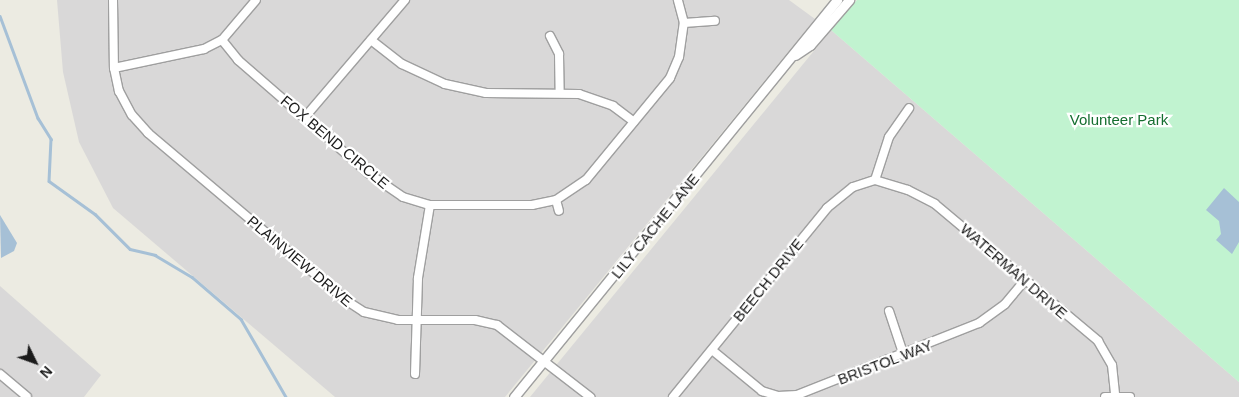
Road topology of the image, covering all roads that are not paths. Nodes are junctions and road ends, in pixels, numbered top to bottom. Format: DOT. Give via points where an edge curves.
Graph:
graph roads {
  1 [pos="113,0"];
  2 [pos="256,0"];
  3 [pos="405,0"];
  4 [pos="678,0"];
  5 [pos="837,0"];
  6 [pos="849,0"];
  7 [pos="715,21"];
  8 [pos="684,23"];
  9 [pos="550,36"];
  10 [pos="222,40"];
  11 [pos="371,40"];
  12 [pos="795,56"];
  13 [pos="114,68"];
  14 [pos="560,92"];
  15 [pos="909,108"];
  16 [pos="305,117"];
  17 [pos="634,122"];
  18 [pos="875,180"];
  19 [pos="556,200"];
  20 [pos="430,205"];
  21 [pos="559,212"];
  22 [pos="1024,280"];
  23 [pos="889,310"];
  24 [pos="416,320"];
  25 [pos="712,350"];
  26 [pos="904,356"];
  27 [pos="545,360"];
  28 [pos="0,374"];
  29 [pos="415,374"];
  30 [pos="1115,396"];
  31 [pos="27,397"];
  32 [pos="514,397"];
  33 [pos="590,397"];
  34 [pos="673,397"];
  35 [pos="1105,397"];
  36 [pos="1130,397"];
  1 -- 13 [label="street, PLAINVIEW DRIVE"];
  2 -- 10 [label="street"];
  3 -- 11 [label="street"];
  4 -- 8 [label="street, FOX BEND CIRCLE"];
  5 -- 12 [label="street, LILY CACHE LANE" via="803,40"];
  6 -- 12 [label="street, LILY CACHE LANE" via="810,45"];
  7 -- 8 [label="street"];
  8 -- 17 [label="street, FOX BEND CIRCLE" via="674,70"];
  9 -- 14 [label="street" via="559,54"];
  10 -- 13 [label="street" via="182,56"];
  10 -- 16 [label="street, FOX BEND CIRCLE" via="238,60"];
  11 -- 14 [label="street" via="402,64 445,84 486,93"];
  11 -- 16 [label="street"];
  12 -- 27 [label="street, LILY CACHE LANE"];
  13 -- 24 [label="street, PLAINVIEW DRIVE" via="119,91 148,133 347,301 382,317"];
  14 -- 17 [label="street" via="601,100"];
  15 -- 18 [label="street" via="889,137"];
  16 -- 20 [label="street, FOX BEND CIRCLE" via="385,186"];
  17 -- 19 [label="street, FOX BEND CIRCLE" via="586,180"];
  18 -- 22 [label="street, WATERMAN DRIVE" via="908,190 935,204"];
  18 -- 25 [label="street, BEECH DRIVE" via="853,187 827,208"];
  19 -- 20 [label="street, FOX BEND CIRCLE" via="532,205"];
  19 -- 21 [label="street"];
  20 -- 24 [label="street" via="418,278"];
  22 -- 26 [label="street, BRISTOL WAY" via="1005,304 979,323"];
  22 -- 30 [label="street, WATERMAN DRIVE" via="1104,349 1112,366"];
  23 -- 26 [label="street"];
  24 -- 27 [label="street, PLAINVIEW DRIVE" via="475,320 497,325"];
  24 -- 29 [label="street"];
  25 -- 26 [label="street, BRISTOL WAY" via="762,391 778,396 797,395"];
  25 -- 34 [label="street, BEECH DRIVE"];
  27 -- 32 [label="street, LILY CACHE LANE"];
  27 -- 33 [label="street, PLAINVIEW DRIVE"];
  28 -- 31 [label="street"];
  30 -- 35 [label="street"];
  30 -- 36 [label="street"];
}
